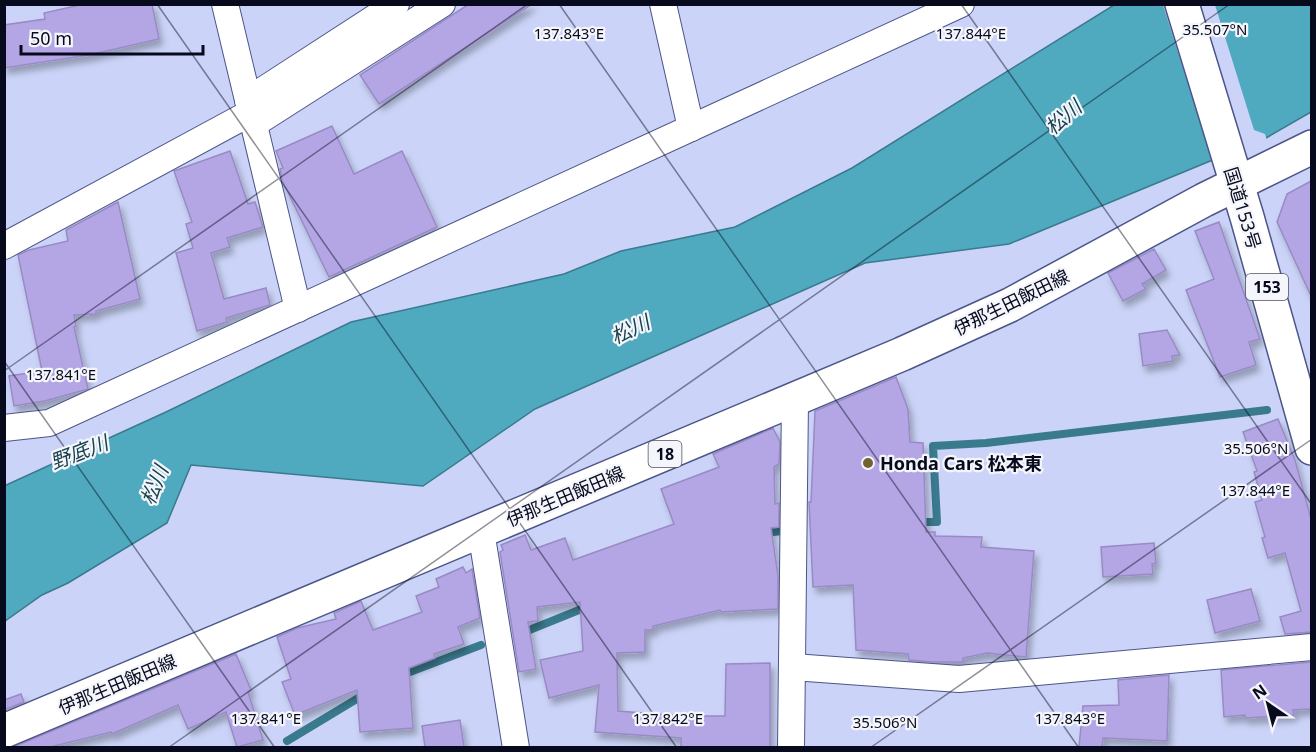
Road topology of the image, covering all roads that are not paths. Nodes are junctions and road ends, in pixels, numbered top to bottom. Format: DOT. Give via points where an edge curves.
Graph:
graph roads {
  1 [pos="225,4"];
  2 [pos="396,4"];
  3 [pos="442,4"];
  4 [pos="663,4"];
  5 [pos="1182,4"];
  6 [pos="951,6"];
  7 [pos="251,112"];
  8 [pos="691,128"];
  9 [pos="1311,147"];
  10 [pos="1233,172"];
  11 [pos="4,246"];
  12 [pos="298,309"];
  13 [pos="795,400"];
  14 [pos="1307,414"];
  15 [pos="4,428"];
  16 [pos="1311,448"];
  17 [pos="481,531"];
  18 [pos="1311,647"];
  19 [pos="793,667"];
  20 [pos="4,731"];
  21 [pos="516,747"];
  22 [pos="790,747"];
  1 -- 7 [label="street"];
  2 -- 7 [label="street"];
  3 -- 7 [label="street"];
  4 -- 8 [label="street"];
  5 -- 10 [label="main road, 国道153号 / 153"];
  6 -- 8 [label="street"];
  7 -- 11 [label="street"];
  7 -- 12 [label="street"];
  8 -- 12 [label="street"];
  9 -- 10 [label="main road, 伊那生田飯田線 / 18"];
  10 -- 13 [label="main road, 伊那生田飯田線 / 18" via="1010,306"];
  10 -- 14 [label="main road, 国道153号 / 153"];
  12 -- 15 [label="street" via="49,423"];
  13 -- 17 [label="main road, 伊那生田飯田線 / 18"];
  13 -- 19 [label="street"];
  14 -- 16 [label="main road, 国道153号 / 153"];
  17 -- 20 [label="main road, 伊那生田飯田線 / 18"];
  17 -- 21 [label="street"];
  18 -- 19 [label="street" via="959,679"];
  19 -- 22 [label="street"];
}
